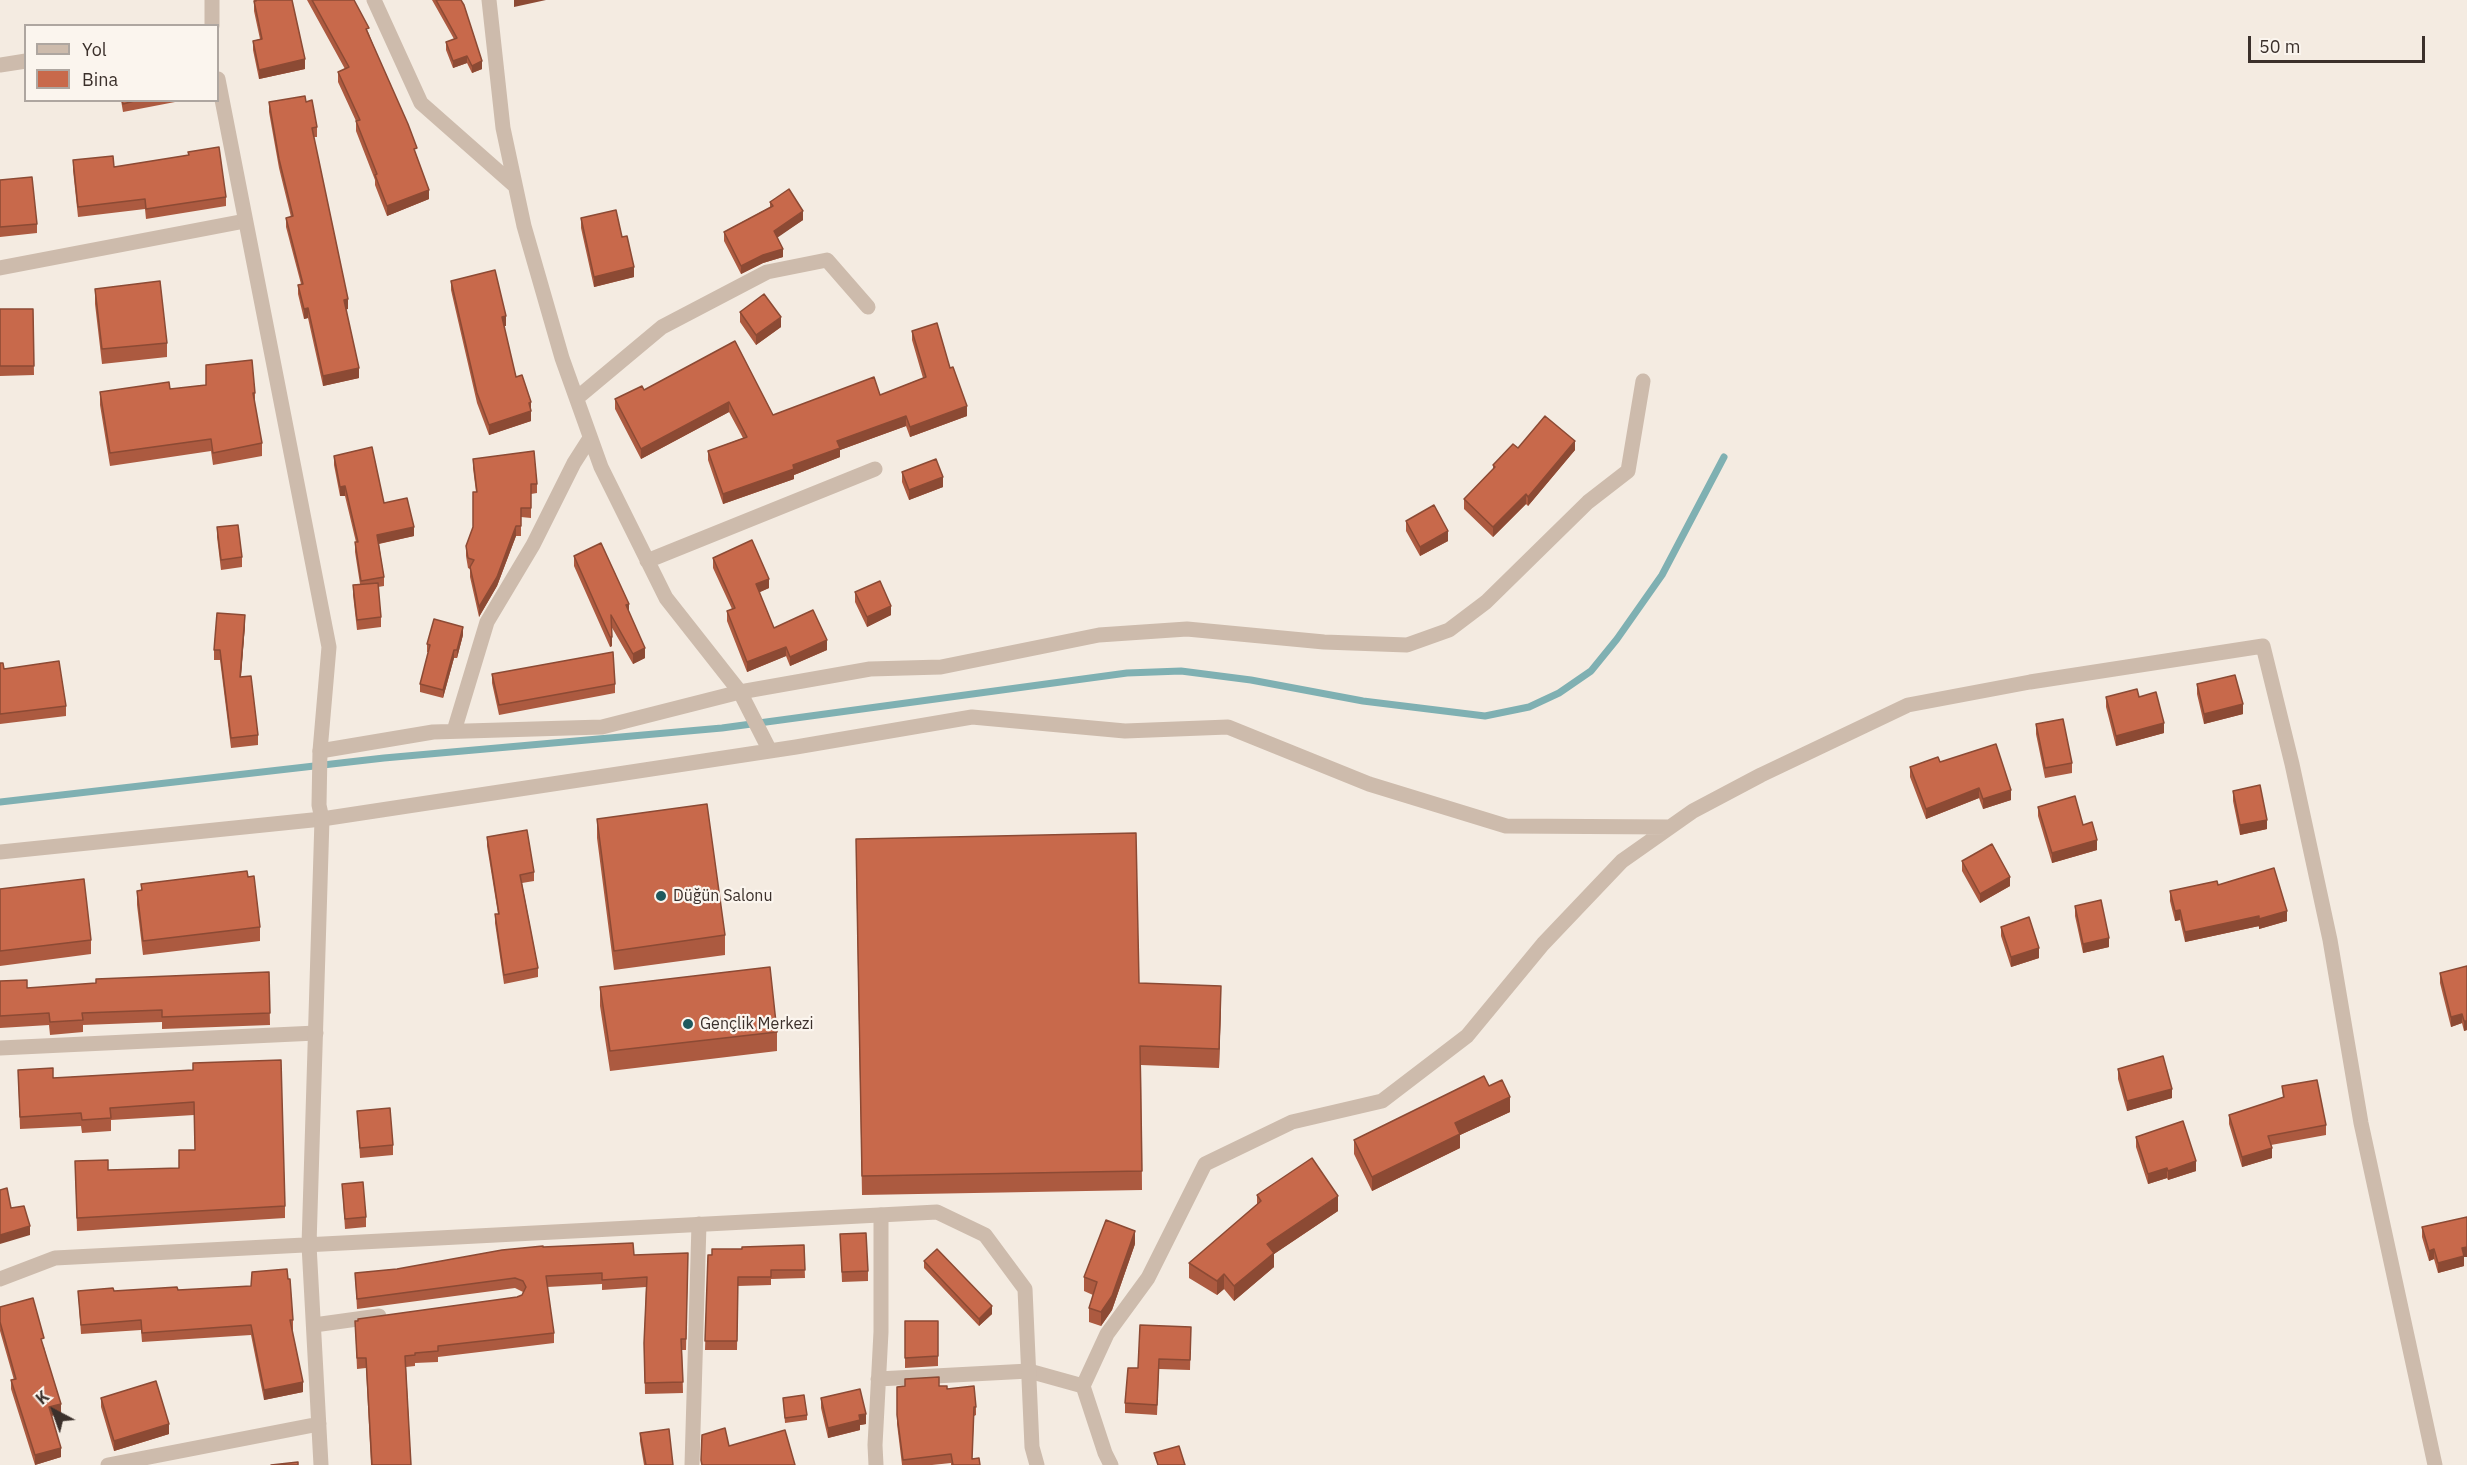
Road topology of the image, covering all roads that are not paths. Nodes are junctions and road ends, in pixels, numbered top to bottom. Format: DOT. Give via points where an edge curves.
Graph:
graph roads {
  1 [pos="212,0"];
  2 [pos="374,0"];
  3 [pos="489,0"];
  4 [pos="212,24"];
  5 [pos="24,61"];
  6 [pos="0,65"];
  7 [pos="219,84"];
  8 [pos="515,186"];
  9 [pos="245,221"];
  10 [pos="0,268"];
  11 [pos="868,307"];
  12 [pos="1643,381"];
  13 [pos="577,398"];
  14 [pos="590,438"];
  15 [pos="875,469"];
  16 [pos="647,561"];
  17 [pos="743,698"];
  18 [pos="454,731"];
  19 [pos="320,751"];
  20 [pos="770,751"];
  21 [pos="321,812"];
  22 [pos="1670,827"];
  23 [pos="0,852"];
  24 [pos="316,1033"];
  25 [pos="0,1048"];
  26 [pos="882,1215"];
  27 [pos="699,1224"];
  28 [pos="309,1245"];
  29 [pos="0,1279"];
  30 [pos="392,1314"];
  31 [pos="314,1325"];
  32 [pos="1029,1371"];
  33 [pos="878,1379"];
  34 [pos="1083,1386"];
  35 [pos="319,1424"];
  36 [pos="108,1465"];
  37 [pos="321,1465"];
  38 [pos="692,1465"];
  39 [pos="876,1465"];
  40 [pos="1037,1465"];
  41 [pos="1111,1465"];
  42 [pos="2435,1465"];
  1 -- 4 [label="street"];
  2 -- 8 [label="street" via="421,103"];
  3 -- 8 [label="street" via="503,128"];
  5 -- 6 [label="street"];
  7 -- 9 [label="street"];
  8 -- 13 [label="street"];
  9 -- 10 [label="street"];
  9 -- 19 [label="street" via="329,647"];
  11 -- 13 [label="street" via="827,260 767,272 662,327"];
  12 -- 17 [label="street" via="1628,471 1588,502 1486,602 1449,630 1407,645 1324,642 1187,629 1099,635 941,667 870,669"];
  13 -- 14 [label="street"];
  14 -- 16 [label="street"];
  14 -- 18 [label="street" via="487,622"];
  15 -- 16 [label="street"];
  16 -- 17 [label="street" via="666,598"];
  17 -- 18 [label="street" via="602,727"];
  17 -- 20 [label="street"];
  18 -- 19 [label="street"];
  19 -- 21 [label="street"];
  20 -- 21 [label="street"];
  20 -- 22 [label="street" via="972,717 1125,730 1228,727 1369,784 1506,826"];
  21 -- 23 [label="street"];
  21 -- 24 [label="street"];
  22 -- 34 [label="street" via="1622,861 1543,944 1467,1036 1382,1101 1292,1122 1205,1164 1148,1278 1107,1335"];
  22 -- 42 [label="street" via="1761,775 1908,705 2263,646 2330,940 2361,1123"];
  24 -- 25 [label="street"];
  24 -- 28 [label="street"];
  26 -- 27 [label="street"];
  26 -- 32 [label="street" via="937,1212 985,1235 1025,1289"];
  26 -- 33 [label="street"];
  27 -- 28 [label="street"];
  27 -- 38 [label="street"];
  28 -- 29 [label="street" via="56,1258"];
  28 -- 31 [label="street"];
  30 -- 31 [label="street"];
  31 -- 35 [label="street"];
  32 -- 33 [label="street"];
  32 -- 34 [label="street"];
  32 -- 40 [label="street" via="1032,1447"];
  33 -- 39 [label="street"];
  34 -- 41 [label="street"];
  35 -- 36 [label="street"];
  35 -- 37 [label="street"];
}
